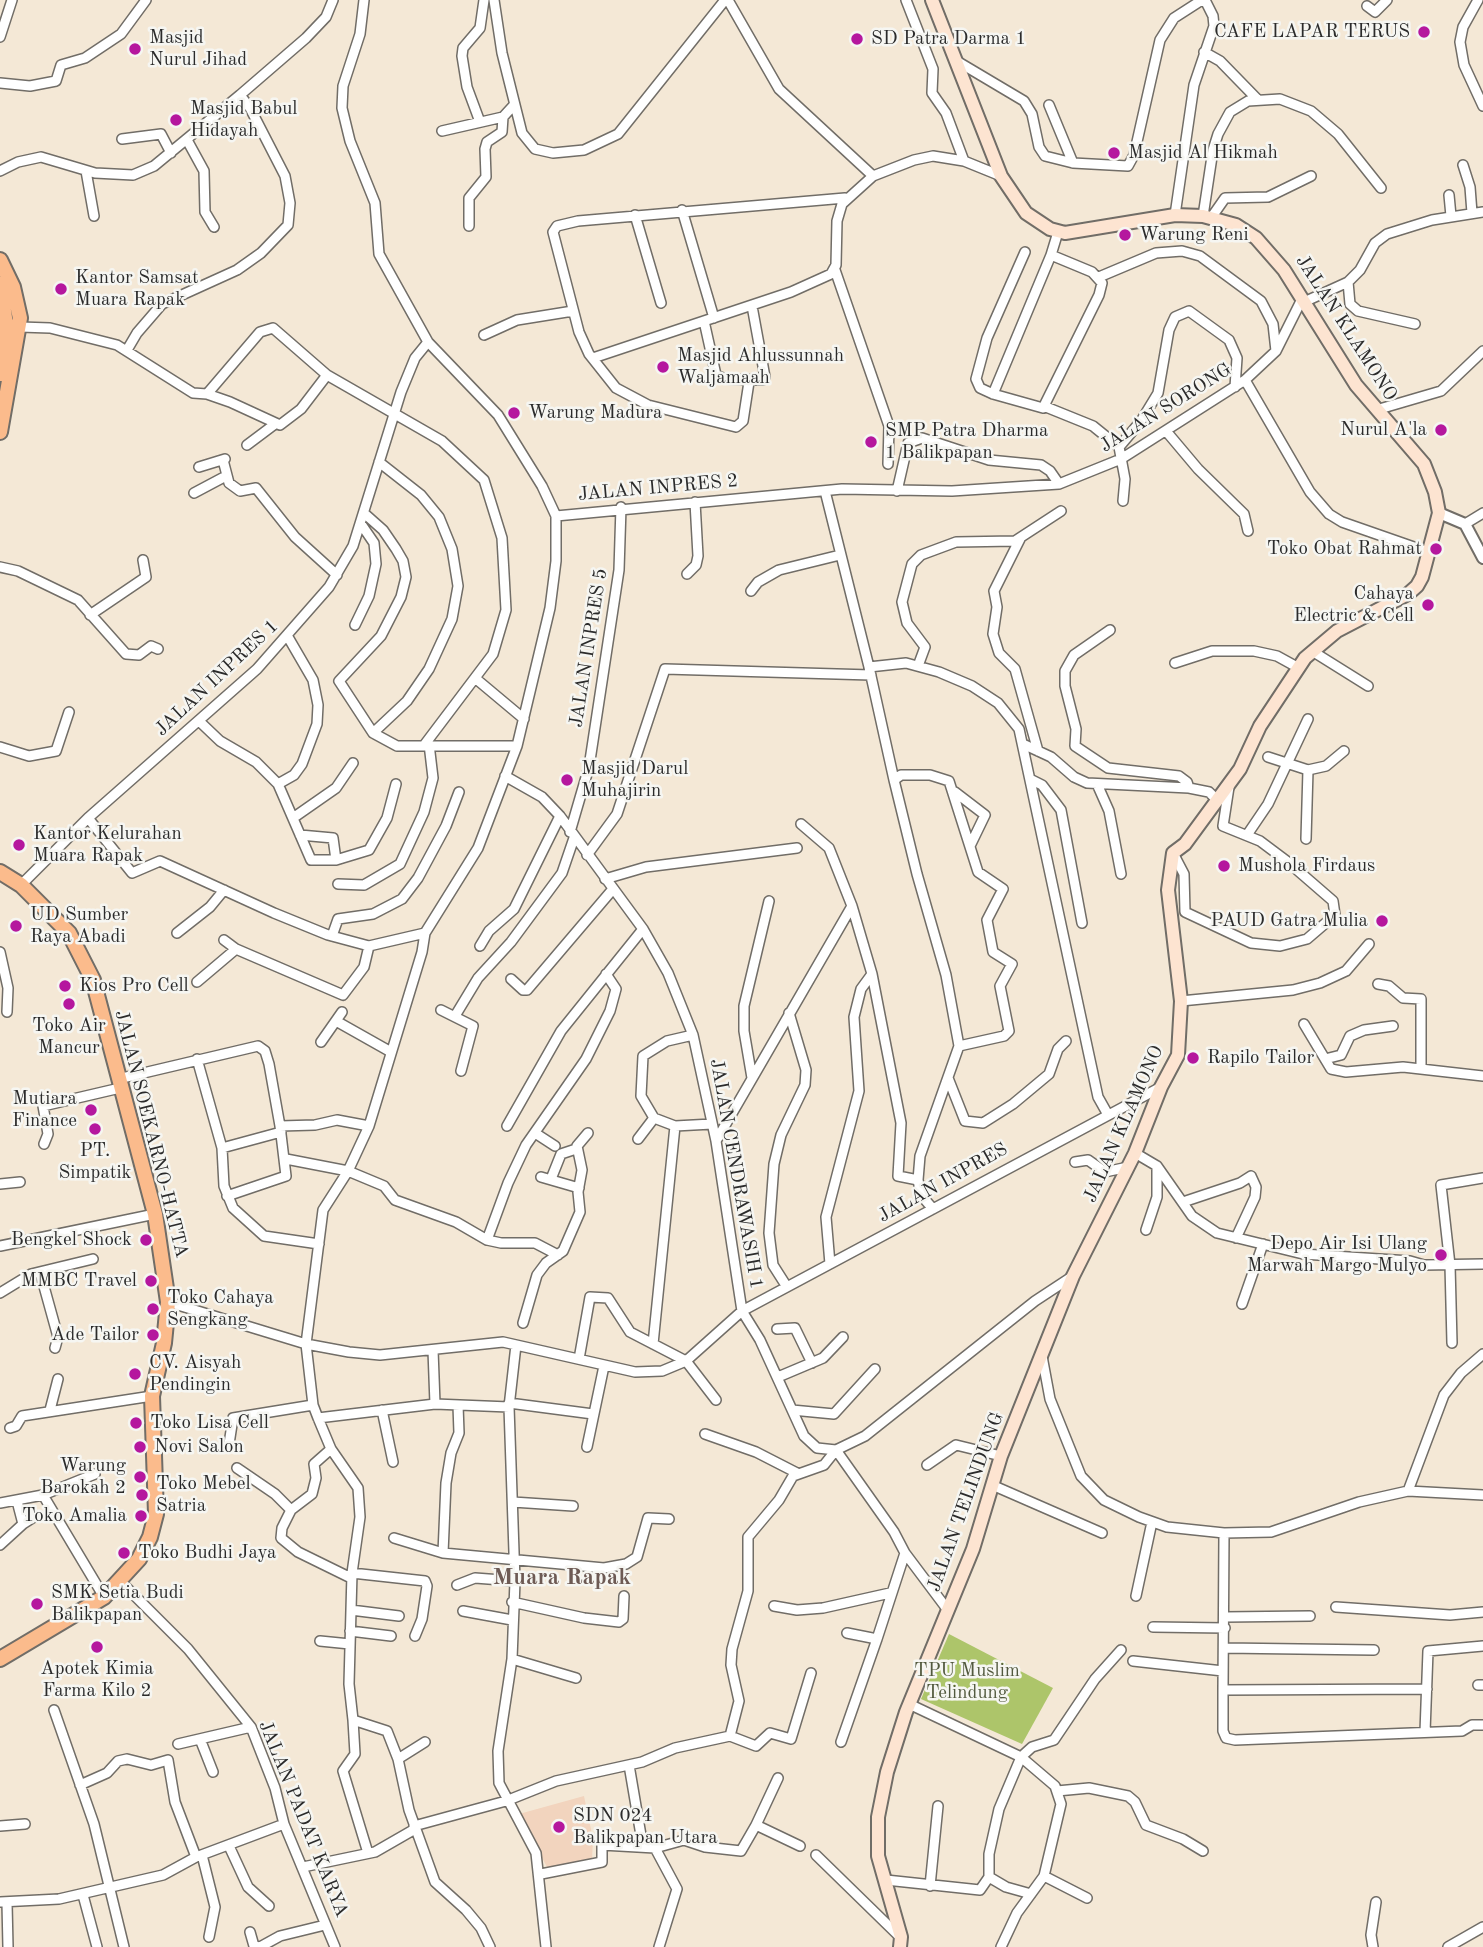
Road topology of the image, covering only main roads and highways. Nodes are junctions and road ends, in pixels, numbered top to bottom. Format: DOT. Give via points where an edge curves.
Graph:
graph roads {
  1 [pos="932,0"];
  2 [pos="0,260"];
  3 [pos="0,284"];
  4 [pos="0,374"];
  5 [pos="0,432"];
  6 [pos="0,872"];
  7 [pos="1042,1354"];
  8 [pos="0,1659"];
  9 [pos="900,1942"];
  1 -- 7 [label="main road, JALAN KLAMONO" via="1001,176 1026,213 1058,232 1175,215 1207,217 1236,225 1256,238 1276,258 1340,362 1424,464 1436,492 1438,513 1422,577 1413,590 1343,627 1297,667 1229,785 1185,844 1173,853 1168,890 1181,1001 1178,1055 1073,1276"];
  2 -- 5 [label="highway" via="16,294 20,327"];
  3 -- 4 [label="highway" via="7,331"];
  6 -- 8 [label="highway, JALAN SOEKARNO-HATTA" via="21,885 69,933 93,981 155,1214 168,1302 152,1396 156,1514 150,1537 139,1559 104,1597"];
  7 -- 9 [label="main road, JALAN TELINDUNG" via="887,1772 878,1817 878,1856"];
}
